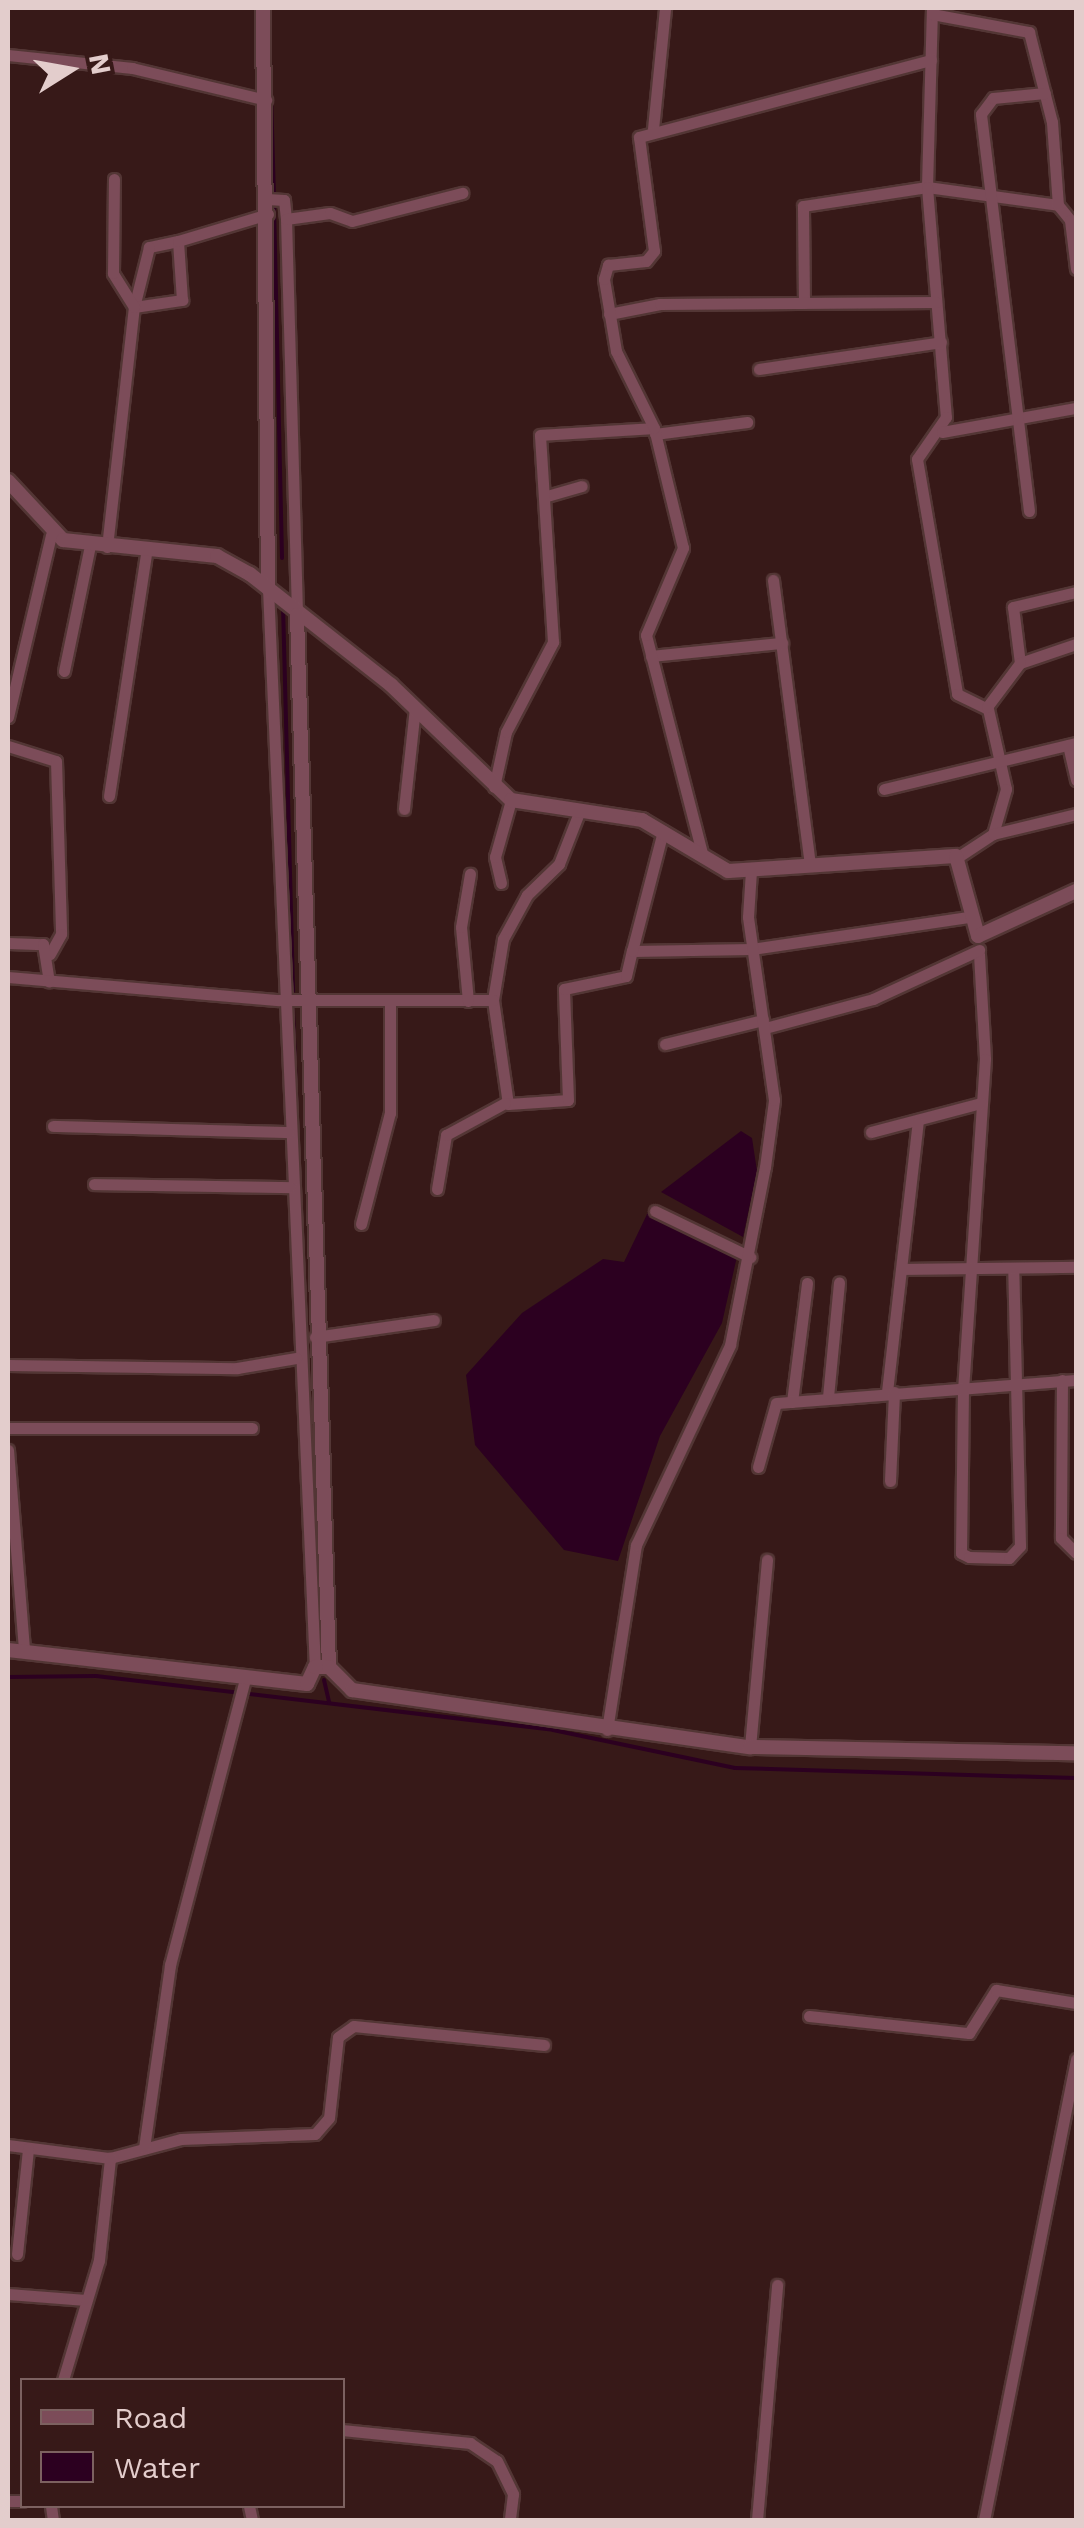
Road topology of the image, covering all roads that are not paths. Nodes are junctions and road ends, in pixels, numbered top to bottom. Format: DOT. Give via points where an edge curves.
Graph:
graph roads {
  1 [pos="263,8"];
  2 [pos="665,8"];
  3 [pos="932,11"];
  4 [pos="8,55"];
  5 [pos="930,60"];
  6 [pos="1046,93"];
  7 [pos="266,100"];
  8 [pos="653,129"];
  9 [pos="114,179"];
  10 [pos="927,187"];
  11 [pos="462,193"];
  12 [pos="990,199"];
  13 [pos="1058,205"];
  14 [pos="268,207"];
  15 [pos="286,219"];
  16 [pos="178,241"];
  17 [pos="1076,269"];
  18 [pos="936,302"];
  19 [pos="804,303"];
  20 [pos="134,307"];
  21 [pos="609,314"];
  22 [pos="941,342"];
  23 [pos="759,370"];
  24 [pos="1076,408"];
  25 [pos="747,422"];
  26 [pos="1023,422"];
  27 [pos="654,431"];
  28 [pos="942,432"];
  29 [pos="8,481"];
  30 [pos="582,486"];
  31 [pos="547,496"];
  32 [pos="1028,511"];
  33 [pos="52,535"];
  34 [pos="90,545"];
  35 [pos="148,547"];
  36 [pos="108,548"];
  37 [pos="773,580"];
  38 [pos="268,588"];
  39 [pos="1076,592"];
  40 [pos="297,615"];
  41 [pos="782,643"];
  42 [pos="1076,644"];
  43 [pos="651,656"];
  44 [pos="1020,663"];
  45 [pos="64,671"];
  46 [pos="9,682"];
  47 [pos="987,707"];
  48 [pos="416,708"];
  49 [pos="8,717"];
  50 [pos="1072,744"];
  51 [pos="8,746"];
  52 [pos="996,756"];
  53 [pos="1076,780"];
  54 [pos="494,787"];
  55 [pos="884,789"];
  56 [pos="109,796"];
  57 [pos="512,800"];
  58 [pos="404,809"];
  59 [pos="580,810"];
  60 [pos="1076,814"];
  61 [pos="663,832"];
  62 [pos="994,834"];
  63 [pos="702,852"];
  64 [pos="958,858"];
  65 [pos="810,863"];
  66 [pos="751,870"];
  67 [pos="470,874"];
  68 [pos="501,883"];
  69 [pos="1076,891"];
  70 [pos="970,917"];
  71 [pos="978,936"];
  72 [pos="8,943"];
  73 [pos="752,948"];
  74 [pos="632,951"];
  75 [pos="50,954"];
  76 [pos="979,954"];
  77 [pos="8,978"];
  78 [pos="49,982"];
  79 [pos="279,1000"];
  80 [pos="304,1000"];
  81 [pos="493,1000"];
  82 [pos="468,1001"];
  83 [pos="390,1004"];
  84 [pos="764,1024"];
  85 [pos="665,1044"];
  86 [pos="505,1103"];
  87 [pos="982,1103"];
  88 [pos="918,1122"];
  89 [pos="53,1126"];
  90 [pos="289,1132"];
  91 [pos="871,1132"];
  92 [pos="94,1184"];
  93 [pos="290,1187"];
  94 [pos="437,1189"];
  95 [pos="655,1211"];
  96 [pos="360,1224"];
  97 [pos="750,1256"];
  98 [pos="1076,1267"];
  99 [pos="1013,1268"];
  100 [pos="967,1269"];
  101 [pos="905,1270"];
  102 [pos="806,1283"];
  103 [pos="839,1284"];
  104 [pos="434,1320"];
  105 [pos="312,1338"];
  106 [pos="296,1358"];
  107 [pos="8,1365"];
  108 [pos="1062,1380"];
  109 [pos="1076,1380"];
  110 [pos="1022,1383"];
  111 [pos="963,1389"];
  112 [pos="890,1392"];
  113 [pos="828,1398"];
  114 [pos="792,1402"];
  115 [pos="8,1428"];
  116 [pos="252,1428"];
  117 [pos="8,1450"];
  118 [pos="758,1467"];
  119 [pos="890,1482"];
  120 [pos="10,1510"];
  121 [pos="1076,1553"];
  122 [pos="767,1560"];
  123 [pos="24,1648"];
  124 [pos="8,1650"];
  125 [pos="322,1667"];
  126 [pos="246,1676"];
  127 [pos="607,1730"];
  128 [pos="750,1747"];
  129 [pos="1076,1753"];
  130 [pos="1076,2003"];
  131 [pos="809,2016"];
  132 [pos="544,2045"];
  133 [pos="1076,2059"];
  134 [pos="8,2145"];
  135 [pos="144,2148"];
  136 [pos="28,2149"];
  137 [pos="110,2158"];
  138 [pos="18,2254"];
  139 [pos="777,2285"];
  140 [pos="8,2294"];
  141 [pos="86,2300"];
  142 [pos="63,2378"];
  143 [pos="345,2430"];
  144 [pos="510,2520"];
  145 [pos="756,2520"];
  146 [pos="984,2520"];
  1 -- 7 [label="street"];
  2 -- 8 [label="street"];
  3 -- 5 [label="street"];
  3 -- 6 [label="street" via="1024,27"];
  4 -- 7 [label="street" via="132,68"];
  5 -- 8 [label="street"];
  5 -- 10 [label="street"];
  6 -- 12 [label="street" via="982,106"];
  6 -- 13 [label="street"];
  7 -- 14 [label="street"];
  8 -- 21 [label="street" via="638,142 654,251 646,261 606,266"];
  9 -- 20 [label="street" via="113,273"];
  10 -- 12 [label="street"];
  10 -- 18 [label="street"];
  10 -- 19 [label="street" via="803,206"];
  11 -- 15 [label="street" via="352,221 330,213"];
  12 -- 13 [label="street"];
  12 -- 26 [label="street"];
  13 -- 17 [label="street" via="1070,220"];
  14 -- 15 [label="street" via="284,200"];
  14 -- 16 [label="street"];
  14 -- 38 [label="street"];
  15 -- 40 [label="street"];
  16 -- 20 [label="street" via="149,247"];
  16 -- 20 [label="street" via="182,300"];
  18 -- 19 [label="street"];
  18 -- 22 [label="street"];
  19 -- 21 [label="street"];
  20 -- 36 [label="street"];
  21 -- 27 [label="street" via="618,358"];
  22 -- 23 [label="street"];
  22 -- 28 [label="street"];
  24 -- 26 [label="street"];
  25 -- 27 [label="street"];
  26 -- 28 [label="street"];
  26 -- 32 [label="street"];
  27 -- 31 [label="street" via="543,430"];
  27 -- 43 [label="street" via="683,557 648,621"];
  28 -- 47 [label="street" via="917,459 958,697"];
  29 -- 33 [label="street"];
  30 -- 31 [label="street"];
  31 -- 54 [label="street" via="553,642 506,732"];
  33 -- 34 [label="street"];
  33 -- 46 [label="street"];
  34 -- 36 [label="street"];
  34 -- 45 [label="street"];
  35 -- 36 [label="street"];
  35 -- 38 [label="street" via="218,556"];
  35 -- 56 [label="street"];
  37 -- 41 [label="street"];
  38 -- 40 [label="street"];
  38 -- 79 [label="street"];
  39 -- 44 [label="street" via="1016,602"];
  40 -- 48 [label="street"];
  40 -- 80 [label="street"];
  41 -- 43 [label="street"];
  41 -- 65 [label="street"];
  42 -- 44 [label="street"];
  43 -- 63 [label="street"];
  44 -- 47 [label="street"];
  46 -- 49 [label="street"];
  47 -- 52 [label="street"];
  48 -- 54 [label="street"];
  48 -- 58 [label="street"];
  50 -- 52 [label="street"];
  50 -- 53 [label="street"];
  51 -- 75 [label="street" via="56,761 61,934"];
  52 -- 55 [label="street"];
  52 -- 62 [label="street" via="1006,789"];
  54 -- 57 [label="street"];
  57 -- 59 [label="street"];
  57 -- 68 [label="street" via="495,858"];
  59 -- 61 [label="street"];
  59 -- 81 [label="street" via="559,864 502,939"];
  60 -- 62 [label="street"];
  61 -- 63 [label="street"];
  61 -- 74 [label="street"];
  62 -- 64 [label="street"];
  63 -- 66 [label="street" via="720,870"];
  64 -- 65 [label="street"];
  64 -- 70 [label="street"];
  65 -- 66 [label="street"];
  66 -- 73 [label="street"];
  67 -- 82 [label="street" via="460,927"];
  69 -- 71 [label="street"];
  70 -- 71 [label="street"];
  70 -- 73 [label="street"];
  71 -- 76 [label="street"];
  72 -- 75 [label="street" via="43,944"];
  73 -- 74 [label="street"];
  73 -- 84 [label="street"];
  74 -- 86 [label="street" via="626,976 564,989 568,1100"];
  75 -- 78 [label="street"];
  76 -- 84 [label="street" via="873,999"];
  76 -- 87 [label="street"];
  77 -- 78 [label="street"];
  78 -- 79 [label="street"];
  79 -- 80 [label="street"];
  79 -- 90 [label="street"];
  80 -- 83 [label="street"];
  80 -- 105 [label="street"];
  81 -- 82 [label="street"];
  81 -- 86 [label="street"];
  82 -- 83 [label="street"];
  83 -- 96 [label="street" via="390,1113"];
  84 -- 85 [label="street"];
  84 -- 97 [label="street" via="774,1100"];
  86 -- 94 [label="street" via="446,1135"];
  87 -- 88 [label="street"];
  87 -- 100 [label="street"];
  88 -- 91 [label="street"];
  88 -- 101 [label="street"];
  89 -- 90 [label="street"];
  90 -- 93 [label="street"];
  92 -- 93 [label="street"];
  93 -- 106 [label="street"];
  95 -- 97 [label="street"];
  97 -- 127 [label="street" via="730,1345 636,1544"];
  98 -- 99 [label="street"];
  99 -- 100 [label="street"];
  99 -- 110 [label="street"];
  100 -- 101 [label="street"];
  100 -- 111 [label="street"];
  101 -- 112 [label="street"];
  102 -- 114 [label="street"];
  103 -- 113 [label="street"];
  104 -- 105 [label="street"];
  105 -- 125 [label="street"];
  106 -- 107 [label="street" via="237,1368"];
  106 -- 125 [label="street"];
  108 -- 109 [label="street"];
  108 -- 110 [label="street"];
  108 -- 121 [label="street" via="1061,1538"];
  110 -- 111 [label="street"];
  110 -- 111 [label="street" via="1020,1546 1009,1558 961,1553"];
  111 -- 112 [label="street"];
  112 -- 113 [label="street"];
  112 -- 119 [label="street"];
  113 -- 114 [label="street"];
  114 -- 118 [label="street" via="767,1409"];
  115 -- 116 [label="street"];
  117 -- 120 [label="street"];
  120 -- 123 [label="street"];
  122 -- 128 [label="street"];
  123 -- 124 [label="street"];
  123 -- 126 [label="street"];
  125 -- 126 [label="street" via="307,1684"];
  125 -- 127 [label="street" via="352,1690 531,1710"];
  126 -- 135 [label="street" via="170,1966"];
  127 -- 128 [label="street"];
  128 -- 129 [label="street"];
  130 -- 131 [label="street" via="996,1990 968,2033"];
  132 -- 135 [label="street" via="342,2029 329,2118 316,2134"];
  133 -- 146 [label="street"];
  134 -- 136 [label="street"];
  135 -- 137 [label="street"];
  136 -- 137 [label="street"];
  136 -- 138 [label="street"];
  137 -- 141 [label="street"];
  139 -- 145 [label="street"];
  140 -- 141 [label="street"];
  141 -- 142 [label="street"];
  143 -- 144 [label="street" via="470,2443 497,2461 512,2494"];
}
